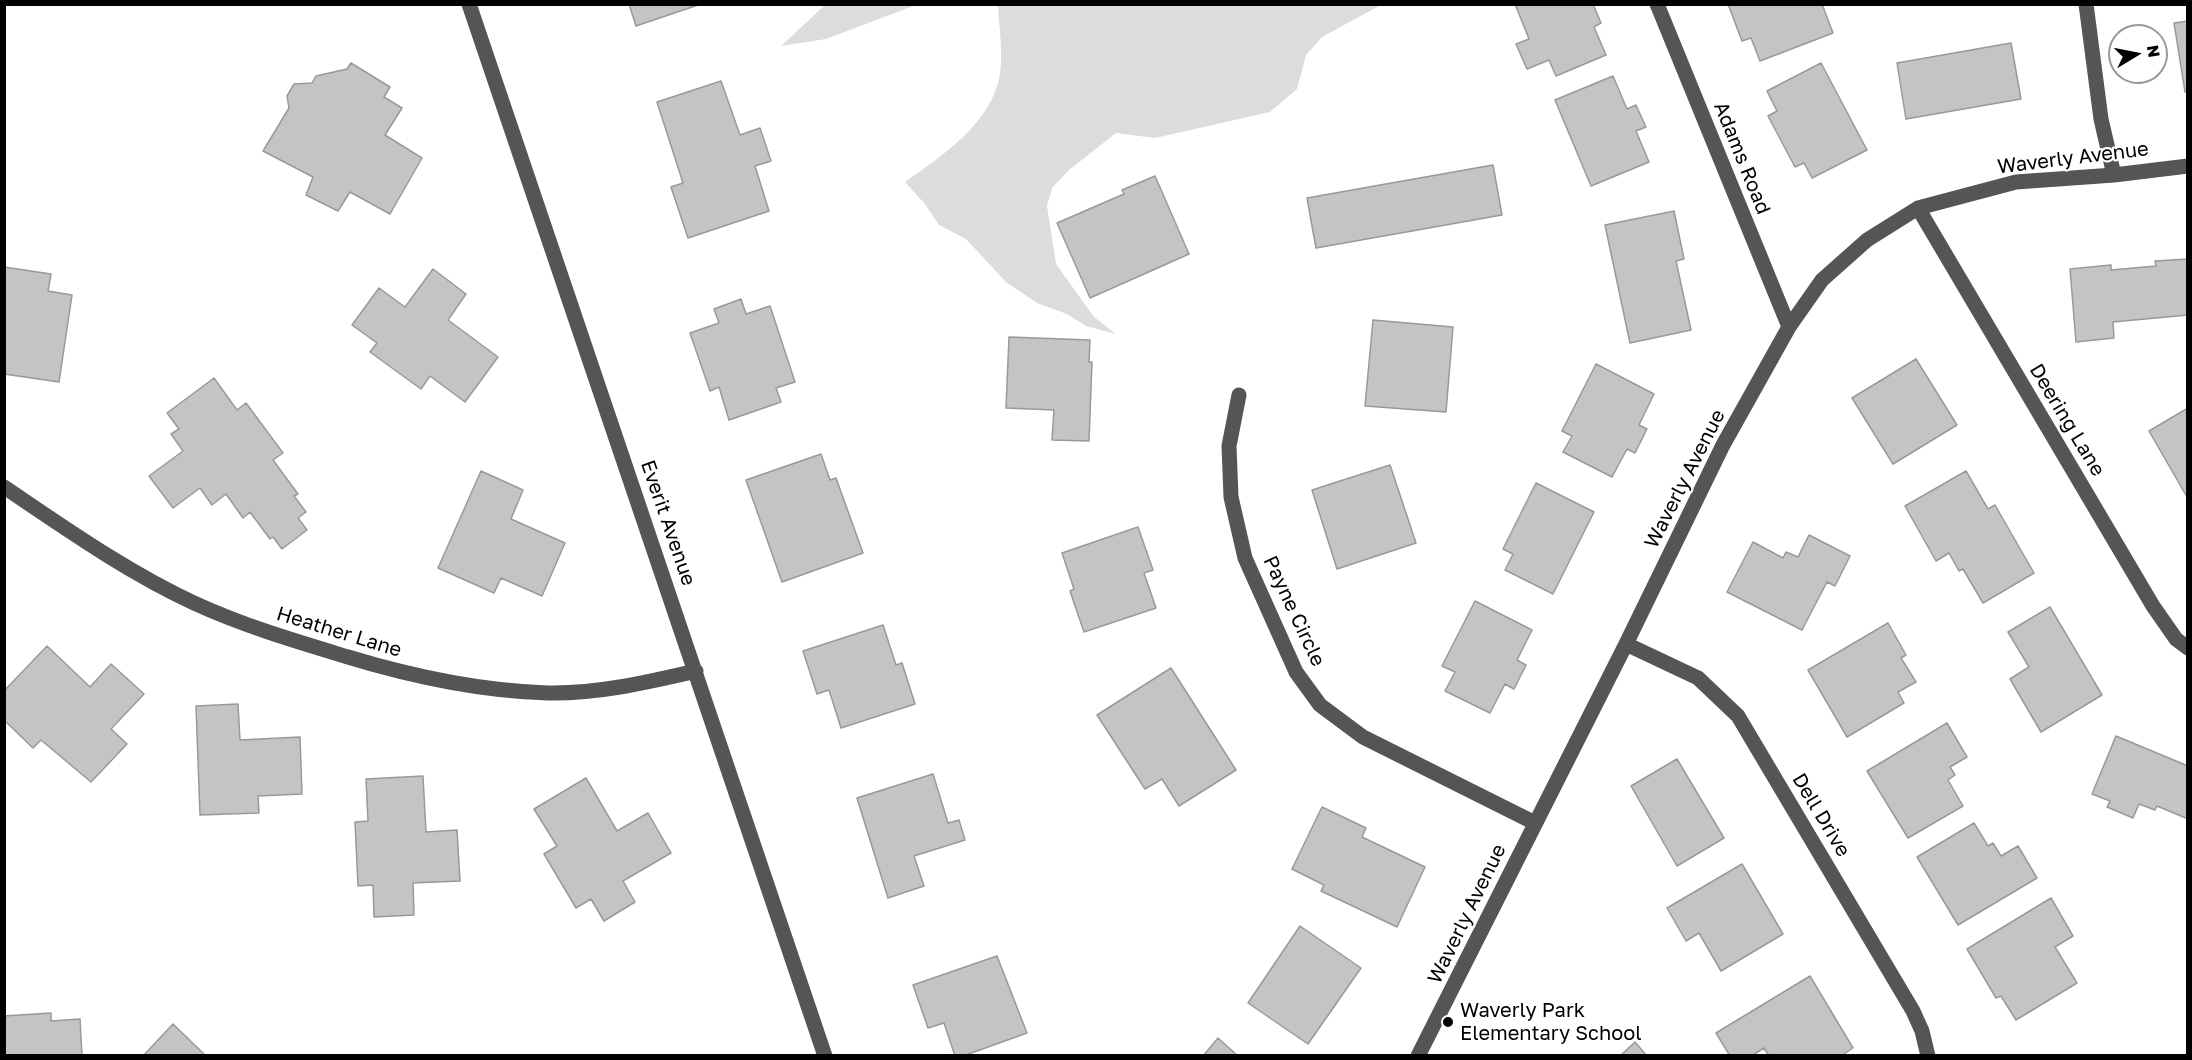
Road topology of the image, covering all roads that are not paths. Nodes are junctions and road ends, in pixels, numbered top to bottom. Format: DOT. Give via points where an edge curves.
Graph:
graph roads {
  1 [pos="469,4"];
  2 [pos="1657,4"];
  3 [pos="2086,4"];
  4 [pos="2187,166"];
  5 [pos="2114,175"];
  6 [pos="1918,208"];
  7 [pos="1789,327"];
  8 [pos="1239,395"];
  9 [pos="4,487"];
  10 [pos="1626,644"];
  11 [pos="2187,648"];
  12 [pos="696,671"];
  13 [pos="1535,823"];
  14 [pos="825,1056"];
  15 [pos="1418,1056"];
  16 [pos="1928,1056"];
  1 -- 12 [label="street, Everit Avenue"];
  2 -- 7 [label="street, Adams Road"];
  3 -- 5 [label="street" via="2101,119"];
  4 -- 5 [label="street, Waverly Avenue"];
  5 -- 6 [label="street, Waverly Avenue" via="2016,182"];
  6 -- 7 [label="street, Waverly Avenue" via="1867,240 1822,280"];
  6 -- 11 [label="street, Deering Lane" via="2153,606"];
  7 -- 10 [label="street, Waverly Avenue" via="1723,445"];
  8 -- 13 [label="street, Payne Circle" via="1229,446 1231,497 1245,558 1296,672 1320,705 1363,737"];
  9 -- 12 [label="street, Heather Lane" via="88,545 192,602 257,630 413,676 468,687 550,693 603,689"];
  10 -- 13 [label="street, Waverly Avenue"];
  10 -- 16 [label="street, Dell Drive" via="1698,678 1738,716 1913,1011"];
  12 -- 14 [label="street, Everit Avenue"];
  13 -- 15 [label="street, Waverly Avenue"];
}
